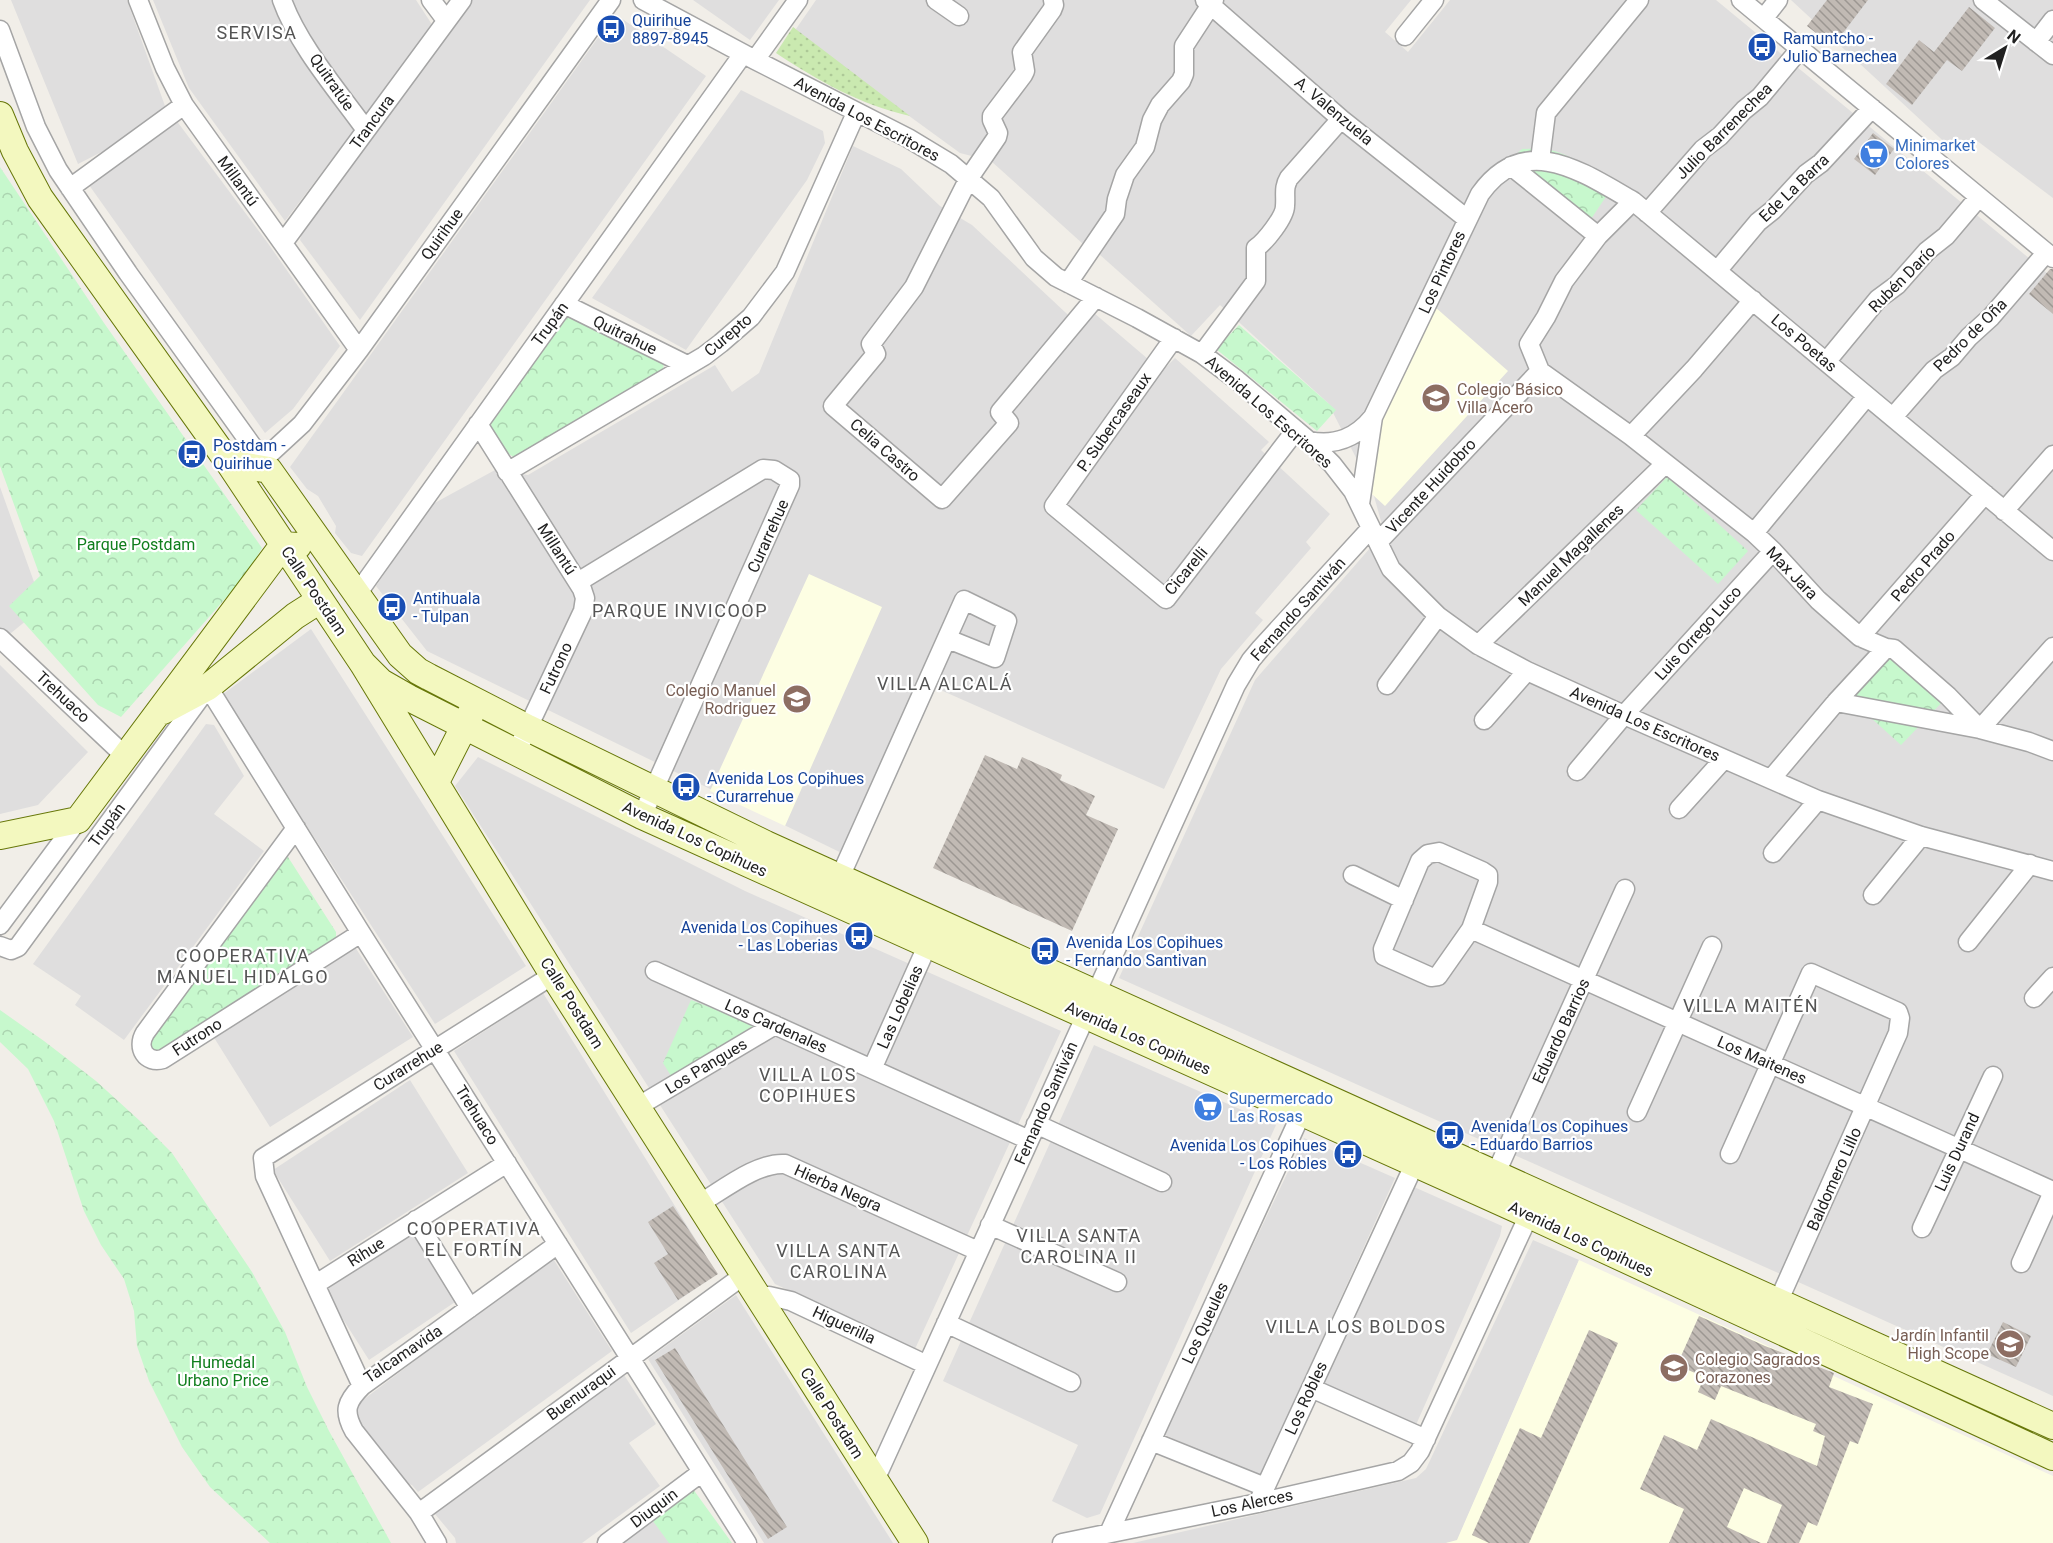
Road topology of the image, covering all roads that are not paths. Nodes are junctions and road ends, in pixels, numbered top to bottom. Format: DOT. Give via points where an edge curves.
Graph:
graph roads {
  1 [pos="138,0"];
  2 [pos="282,0"];
  3 [pos="431,0"];
  4 [pos="462,0"];
  5 [pos="611,0"];
  6 [pos="643,0"];
  7 [pos="798,0"];
  8 [pos="936,0"];
  9 [pos="1053,0"];
  10 [pos="1434,0"];
  11 [pos="1639,0"];
  12 [pos="1741,0"];
  13 [pos="1778,0"];
  14 [pos="1983,0"];
  15 [pos="1210,1"];
  16 [pos="959,16"];
  17 [pos="1764,18"];
  18 [pos="447,20"];
  19 [pos="2053,20"];
  20 [pos="0,30"];
  21 [pos="1405,36"];
  22 [pos="2036,42"];
  23 [pos="1800,49"];
  24 [pos="2053,55"];
  25 [pos="749,57"];
  26 [pos="184,105"];
  27 [pos="1872,108"];
  28 [pos="856,113"];
  29 [pos="0,115"];
  30 [pos="1341,119"];
  31 [pos="366,130"];
  32 [pos="1540,160"];
  33 [pos="1511,166"];
  34 [pos="969,178"];
  35 [pos="70,188"];
  36 [pos="1979,197"];
  37 [pos="1640,207"];
  38 [pos="1467,219"];
  39 [pos="1598,236"];
  40 [pos="283,243"];
  41 [pos="2050,255"];
  42 [pos="1717,271"];
  43 [pos="1068,283"];
  44 [pos="1096,297"];
  45 [pos="1753,300"];
  46 [pos="564,304"];
  47 [pos="1174,338"];
  48 [pos="359,350"];
  49 [pos="1202,354"];
  50 [pos="1826,362"];
  51 [pos="687,365"];
  52 [pos="1540,371"];
  53 [pos="1867,396"];
  54 [pos="1373,417"];
  55 [pos="1893,417"];
  56 [pos="478,424"];
  57 [pos="1302,436"];
  58 [pos="1631,436"];
  59 [pos="2053,455"];
  60 [pos="229,463"];
  61 [pos="1665,464"];
  62 [pos="266,465"];
  63 [pos="507,472"];
  64 [pos="1985,494"];
  65 [pos="1360,504"];
  66 [pos="1054,506"];
  67 [pos="2004,511"];
  68 [pos="1754,533"];
  69 [pos="1375,535"];
  70 [pos="283,545"];
  71 [pos="1773,551"];
  72 [pos="2053,551"];
  73 [pos="333,560"];
  74 [pos="578,582"];
  75 [pos="357,594"];
  76 [pos="320,600"];
  77 [pos="1438,616"];
  78 [pos="1860,637"];
  79 [pos="0,638"];
  80 [pos="948,639"];
  81 [pos="1478,645"];
  82 [pos="2053,647"];
  83 [pos="1886,648"];
  84 [pos="363,664"];
  85 [pos="1527,671"];
  86 [pos="1387,685"];
  87 [pos="208,687"];
  88 [pos="476,701"];
  89 [pos="1836,702"];
  90 [pos="155,715"];
  91 [pos="1624,715"];
  92 [pos="1484,720"];
  93 [pos="464,727"];
  94 [pos="528,728"];
  95 [pos="1980,729"];
  96 [pos="2053,751"];
  97 [pos="516,753"];
  98 [pos="125,756"];
  99 [pos="1724,759"];
  100 [pos="1577,771"];
  101 [pos="1771,779"];
  102 [pos="436,782"];
  103 [pos="654,790"];
  104 [pos="1818,800"];
  105 [pos="1679,809"];
  106 [pos="642,816"];
  107 [pos="78,820"];
  108 [pos="296,828"];
  109 [pos="0,836"];
  110 [pos="1921,836"];
  111 [pos="1773,853"];
  112 [pos="2030,864"];
  113 [pos="2053,871"];
  114 [pos="1353,875"];
  115 [pos="840,878"];
  116 [pos="1625,889"];
  117 [pos="1873,895"];
  118 [pos="1404,900"];
  119 [pos="0,925"];
  120 [pos="1471,929"];
  121 [pos="361,933"];
  122 [pos="1968,942"];
  123 [pos="928,944"];
  124 [pos="0,946"];
  125 [pos="1712,946"];
  126 [pos="655,971"];
  127 [pos="554,975"];
  128 [pos="2053,976"];
  129 [pos="1585,980"];
  130 [pos="2034,998"];
  131 [pos="1091,1004"];
  132 [pos="1678,1022"];
  133 [pos="775,1025"];
  134 [pos="435,1049"];
  135 [pos="1771,1064"];
  136 [pos="872,1070"];
  137 [pos="1993,1076"];
  138 [pos="637,1107"];
  139 [pos="1866,1107"];
  140 [pos="1302,1112"];
  141 [pos="1637,1112"];
  142 [pos="1032,1132"];
  143 [pos="1958,1149"];
  144 [pos="1730,1154"];
  145 [pos="263,1158"];
  146 [pos="507,1163"];
  147 [pos="1415,1163"];
  148 [pos="1496,1173"];
  149 [pos="1162,1182"];
  150 [pos="2053,1192"];
  151 [pos="699,1204"];
  152 [pos="1534,1204"];
  153 [pos="416,1220"];
  154 [pos="990,1225"];
  155 [pos="1922,1228"];
  156 [pos="558,1244"];
  157 [pos="978,1251"];
  158 [pos="2021,1263"];
  159 [pos="744,1275"];
  160 [pos="1117,1282"];
  161 [pos="316,1284"];
  162 [pos="758,1296"];
  163 [pos="1778,1301"];
  164 [pos="470,1308"];
  165 [pos="946,1323"];
  166 [pos="1768,1324"];
  167 [pos="630,1358"];
  168 [pos="927,1365"];
  169 [pos="1071,1382"];
  170 [pos="362,1386"];
  171 [pos="1311,1388"];
  172 [pos="1917,1395"];
  173 [pos="2052,1425"];
  174 [pos="1426,1439"];
  175 [pos="1151,1441"];
  176 [pos="2053,1457"];
  177 [pos="702,1472"];
  178 [pos="875,1480"];
  179 [pos="1261,1495"];
  180 [pos="419,1513"];
  181 [pos="1109,1533"];
  182 [pos="437,1543"];
  183 [pos="607,1543"];
  184 [pos="747,1543"];
  185 [pos="915,1543"];
  186 [pos="1062,1543"];
  1 -- 26 [label="street, Millantú"];
  2 -- 31 [label="street, Quitratúe" via="301,39"];
  3 -- 18 [label="street"];
  4 -- 18 [label="street, Trancura"];
  5 -- 48 [label="street, Quirihue"];
  6 -- 25 [label="street, Avenida Los Escritores"];
  7 -- 25 [label="street, Trupán"];
  8 -- 16 [label="street"];
  9 -- 34 [label="street" via="1052,10 1022,52 1023,75 992,116 997,138"];
  10 -- 21 [label="street"];
  11 -- 32 [label="street" via="1546,113"];
  12 -- 17 [label="street"];
  13 -- 17 [label="street"];
  14 -- 22 [label="street"];
  15 -- 30 [label="street, A. Valenzuela"];
  15 -- 43 [label="street" via="1184,46 1181,81 1160,105 1145,147 1125,175 1115,214"];
  17 -- 23 [label="street"];
  18 -- 31 [label="street, Trancura"];
  19 -- 22 [label="street"];
  20 -- 35 [label="street, Calle Postdam" via="36,127"];
  22 -- 24 [label="street"];
  23 -- 27 [label="street"];
  23 -- 37 [label="street, Julio Barrenechea" via="1760,98"];
  25 -- 28 [label="street, Avenida Los Escritores"];
  25 -- 46 [label="street, Trupán"];
  26 -- 35 [label="street"];
  26 -- 40 [label="street, Millantú"];
  27 -- 36 [label="street"];
  27 -- 42 [label="street, Ede La Barra" via="1758,222"];
  28 -- 34 [label="street, Avenida Los Escritores" via="916,143"];
  28 -- 51 [label="street, Curepto" via="795,254 773,290 739,329"];
  29 -- 60 [label="main road, Calle Postdam" via="40,198"];
  30 -- 38 [label="street, A. Valenzuela"];
  30 -- 49 [label="street" via="1289,178 1284,188 1285,208 1265,242 1256,248 1256,281"];
  31 -- 40 [label="street, Trancura"];
  32 -- 33 [label="street, Los Pintores"];
  32 -- 37 [label="street, Los Poetas" via="1572,167"];
  33 -- 38 [label="street, Los Pintores" via="1487,184"];
  33 -- 39 [label="street"];
  34 -- 43 [label="street, Avenida Los Escritores" via="998,206 1034,258"];
  34 -- 44 [label="street, Celia Castro" via="914,287 871,344 876,354 833,406 942,499 1009,423 1000,412"];
  35 -- 62 [label="street, Calle Postdam"];
  36 -- 41 [label="street"];
  36 -- 50 [label="street, Rubén Darío" via="1946,236 1878,299"];
  37 -- 39 [label="street"];
  37 -- 42 [label="street, Los Poetas"];
  38 -- 54 [label="street, Los Pintores"];
  39 -- 52 [label="street" via="1564,281 1529,344"];
  40 -- 48 [label="street, Millantú"];
  41 -- 55 [label="street, Pedro de Oña" via="1952,357 1934,370"];
  42 -- 45 [label="street, Los Poetas"];
  43 -- 44 [label="street, Avenida Los Escritores"];
  44 -- 47 [label="street, Avenida Los Escritores"];
  45 -- 50 [label="street, Los Poetas"];
  45 -- 58 [label="street"];
  46 -- 51 [label="street, Quitrahue"];
  46 -- 56 [label="street, Trupán"];
  47 -- 49 [label="street, Avenida Los Escritores"];
  47 -- 66 [label="street, P. Subercaseaux"];
  48 -- 62 [label="street, Quirihue"];
  49 -- 57 [label="street, Avenida Los Escritores"];
  50 -- 53 [label="street, Los Poetas"];
  51 -- 63 [label="street, Curepto"];
  52 -- 58 [label="street, Max Jara"];
  52 -- 69 [label="street, Vicente Huidobro"];
  53 -- 55 [label="street, Los Poetas"];
  53 -- 68 [label="street"];
  54 -- 57 [label="street, Los Pintores" via="1346,439 1327,443"];
  54 -- 65 [label="street, Los Pintores"];
  55 -- 64 [label="street, Los Poetas"];
  56 -- 63 [label="street, Millantú"];
  56 -- 75 [label="street, Trupán"];
  57 -- 65 [label="street, Avenida Los Escritores" via="1343,478"];
  57 -- 66 [label="street, Cicarelli" via="1166,599"];
  58 -- 61 [label="street, Max Jara"];
  59 -- 67 [label="street"];
  60 -- 62 [label="main road"];
  60 -- 70 [label="main road, Calle Postdam"];
  61 -- 68 [label="street, Max Jara"];
  61 -- 81 [label="street, Manuel Magallenes"];
  62 -- 73 [label="main road, Calle Postdam"];
  63 -- 74 [label="street, Millantú"];
  64 -- 67 [label="street, Los Poetas"];
  64 -- 78 [label="street, Pedro Prado"];
  65 -- 69 [label="street, Avenida Los Escritores"];
  67 -- 72 [label="street, Los Poetas"];
  68 -- 71 [label="street, Max Jara"];
  69 -- 77 [label="street, Avenida Los Escritores" via="1391,569"];
  69 -- 131 [label="street, Fernando Santiván" via="1261,648 1244,671"];
  70 -- 73 [label="main road" via="310,549"];
  70 -- 76 [label="main road, Calle Postdam"];
  70 -- 90 [label="main road, Trupán"];
  71 -- 78 [label="street, Max Jara" via="1818,600"];
  71 -- 91 [label="street, Luis Orrego Luco"];
  73 -- 75 [label="main road, Calle Postdam"];
  74 -- 94 [label="street, Futrono" via="585,598 583,611"];
  74 -- 103 [label="street, Curarrehue" via="763,469 774,470 790,480"];
  75 -- 88 [label="main road, Calle Postdam" via="409,664"];
  76 -- 84 [label="main road, Calle Postdam"];
  76 -- 87 [label="main road, Trupán" via="280,627"];
  77 -- 81 [label="street, Avenida Los Escritores"];
  77 -- 86 [label="street"];
  78 -- 83 [label="street, Max Jara"];
  79 -- 98 [label="street, Trehuaco"];
  80 -- 115 [label="street"];
  81 -- 85 [label="street, Avenida Los Escritores"];
  82 -- 95 [label="street"];
  83 -- 89 [label="street"];
  83 -- 95 [label="street, Max Jara" via="1894,649"];
  84 -- 93 [label="main road, Avenida Los Copihues" via="391,688"];
  84 -- 102 [label="main road, Calle Postdam"];
  85 -- 91 [label="street, Avenida Los Escritores"];
  85 -- 92 [label="street"];
  87 -- 90 [label="main road, Trupán"];
  87 -- 108 [label="street, Trehuaco"];
  87 -- 124 [label="street, Trupán" via="18,947 11,950"];
  88 -- 93 [label="main road"];
  88 -- 94 [label="main road, Avenida Los Copihues"];
  89 -- 95 [label="street"];
  89 -- 101 [label="street"];
  90 -- 98 [label="main road, Trupán"];
  91 -- 99 [label="street, Avenida Los Escritores"];
  91 -- 100 [label="street, Luis Orrego Luco"];
  93 -- 97 [label="main road, Avenida Los Copihues"];
  93 -- 102 [label="main road"];
  94 -- 97 [label="street, Futrono"];
  94 -- 103 [label="main road, Avenida Los Copihues"];
  95 -- 96 [label="street"];
  97 -- 106 [label="main road, Avenida Los Copihues"];
  98 -- 107 [label="main road, Trupán"];
  99 -- 101 [label="street, Avenida Los Escritores"];
  99 -- 105 [label="street"];
  101 -- 104 [label="street, Avenida Los Escritores"];
  102 -- 127 [label="main road, Calle Postdam"];
  103 -- 106 [label="street, Curarrehue"];
  103 -- 115 [label="main road, Avenida Los Copihues"];
  104 -- 110 [label="street, Avenida Los Escritores"];
  104 -- 111 [label="street"];
  106 -- 123 [label="main road, Avenida Los Copihues"];
  107 -- 109 [label="main road"];
  107 -- 119 [label="street, Trupán"];
  108 -- 121 [label="street, Trehuaco"];
  108 -- 121 [label="street, Futrono" via="145,1033 142,1051 150,1059 164,1059"];
  110 -- 112 [label="street, Avenida Los Escritores"];
  110 -- 117 [label="street"];
  112 -- 113 [label="street, Avenida Los Escritores"];
  112 -- 122 [label="street"];
  114 -- 118 [label="street"];
  115 -- 131 [label="main road, Avenida Los Copihues"];
  116 -- 129 [label="street, Eduardo Barrios"];
  118 -- 120 [label="street" via="1420,861 1439,852 1488,875"];
  118 -- 120 [label="street" via="1383,949 1384,956 1431,977 1438,976"];
  120 -- 129 [label="street, Los Maitenes"];
  121 -- 134 [label="street, Trehuaco"];
  123 -- 131 [label="main road, Avenida Los Copihues"];
  123 -- 136 [label="street, Las Lobelias"];
  125 -- 132 [label="street"];
  126 -- 133 [label="street, Los Cardenales"];
  127 -- 134 [label="street, Curarrehue"];
  127 -- 138 [label="main road, Calle Postdam"];
  128 -- 130 [label="street"];
  129 -- 132 [label="street, Los Maitenes"];
  129 -- 148 [label="street, Eduardo Barrios"];
  131 -- 140 [label="main road, Avenida Los Copihues"];
  131 -- 142 [label="street, Fernando Santiván"];
  131 -- 148 [label="main road, Avenida Los Copihues"];
  132 -- 135 [label="street, Los Maitenes"];
  132 -- 141 [label="street"];
  133 -- 136 [label="street, Los Cardenales"];
  133 -- 138 [label="street, Los Pangues"];
  134 -- 145 [label="street, Curarrehue"];
  134 -- 146 [label="street, Trehuaco"];
  135 -- 139 [label="street, Los Maitenes"];
  135 -- 139 [label="street, Baldomero Lillo" via="1812,974 1898,1012 1898,1033"];
  135 -- 144 [label="street"];
  136 -- 142 [label="street, Los Cardenales"];
  137 -- 143 [label="street, Luis Durand"];
  138 -- 151 [label="main road, Calle Postdam"];
  139 -- 143 [label="street, Los Maitenes"];
  139 -- 163 [label="street, Baldomero Lillo"];
  140 -- 147 [label="main road, Avenida Los Copihues"];
  140 -- 175 [label="street, Los Queules"];
  142 -- 149 [label="street, Los Cardenales"];
  142 -- 154 [label="street, Fernando Santiván"];
  143 -- 150 [label="street, Los Maitenes"];
  143 -- 155 [label="street, Luis Durand"];
  145 -- 161 [label="street, Talcamavida" via="265,1176"];
  146 -- 153 [label="street, Rihue"];
  146 -- 156 [label="street, Trehuaco"];
  147 -- 152 [label="main road, Avenida Los Copihues"];
  147 -- 171 [label="street, Los Robles"];
  148 -- 152 [label="main road, Avenida Los Copihues"];
  150 -- 158 [label="street"];
  151 -- 157 [label="street, Hierba Negra" via="763,1167 785,1164"];
  151 -- 159 [label="main road, Calle Postdam"];
  152 -- 163 [label="main road, Avenida Los Copihues"];
  152 -- 166 [label="main road, Avenida Los Copihues"];
  152 -- 174 [label="street, Los Alerces"];
  153 -- 161 [label="street, Rihue"];
  153 -- 164 [label="street"];
  154 -- 157 [label="street, Fernando Santiván"];
  154 -- 160 [label="street"];
  156 -- 164 [label="street, Talcamavida"];
  156 -- 167 [label="street, Trehuaco"];
  157 -- 165 [label="street, Fernando Santiván"];
  159 -- 162 [label="main road, Calle Postdam"];
  159 -- 167 [label="street, Buenuraqui"];
  161 -- 170 [label="street, Talcamavida"];
  162 -- 168 [label="street, Higuerilla" via="791,1301"];
  162 -- 178 [label="main road, Calle Postdam"];
  163 -- 166 [label="street, Baldomero Lillo"];
  163 -- 173 [label="main road, Avenida Los Copihues"];
  164 -- 170 [label="street, Talcamavida"];
  165 -- 168 [label="street, Fernando Santiván"];
  165 -- 169 [label="street"];
  166 -- 172 [label="main road, Avenida Los Copihues"];
  167 -- 177 [label="street, Trehuaco"];
  167 -- 180 [label="street, Buenuraqui"];
  168 -- 178 [label="street, Fernando Santiván"];
  170 -- 180 [label="street" via="349,1403 350,1423"];
  171 -- 174 [label="street"];
  171 -- 179 [label="street, Los Robles"];
  172 -- 173 [label="main road" via="1956,1396 2008,1417"];
  172 -- 176 [label="main road, Avenida Los Copihues"];
  174 -- 179 [label="street, Los Alerces" via="1416,1458 1398,1471"];
  175 -- 179 [label="street, Los Alerces"];
  175 -- 181 [label="street, Los Queules"];
  177 -- 183 [label="street, Diuquin"];
  177 -- 184 [label="street, Trehuaco"];
  178 -- 185 [label="main road, Calle Postdam"];
  179 -- 181 [label="street, Los Alerces"];
  180 -- 182 [label="street"];
  181 -- 186 [label="street, Los Alerces"];
}
